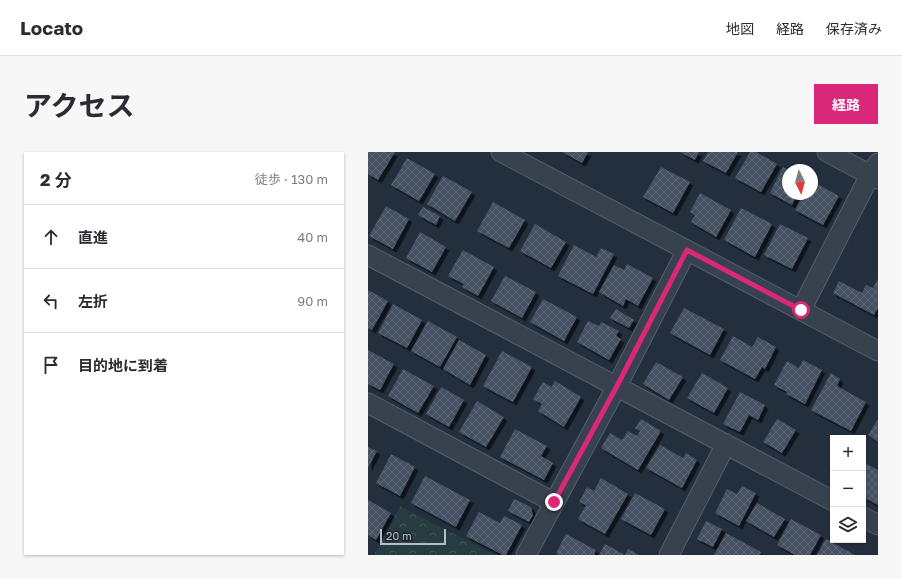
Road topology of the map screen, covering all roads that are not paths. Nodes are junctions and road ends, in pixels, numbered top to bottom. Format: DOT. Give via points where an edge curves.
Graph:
graph roads {
  1 [pos="501,152"];
  2 [pos="827,152"];
  3 [pos="875,172"];
  4 [pos="687,250"];
  5 [pos="368,255"];
  6 [pos="801,310"];
  7 [pos="878,351"];
  8 [pos="617,386"];
  9 [pos="368,404"];
  10 [pos="726,444"];
  11 [pos="830,499"];
  12 [pos="554,502"];
  13 [pos="866,519"];
  14 [pos="878,525"];
  15 [pos="526,555"];
  16 [pos="669,555"];
  1 -- 4 [label="street"];
  2 -- 3 [label="street"];
  3 -- 6 [label="street"];
  4 -- 6 [label="street"];
  4 -- 8 [label="street"];
  5 -- 8 [label="street"];
  6 -- 7 [label="street"];
  8 -- 10 [label="street"];
  8 -- 12 [label="street"];
  9 -- 12 [label="street"];
  10 -- 11 [label="street"];
  10 -- 16 [label="street"];
  12 -- 15 [label="street"];
  13 -- 14 [label="street"];
}
